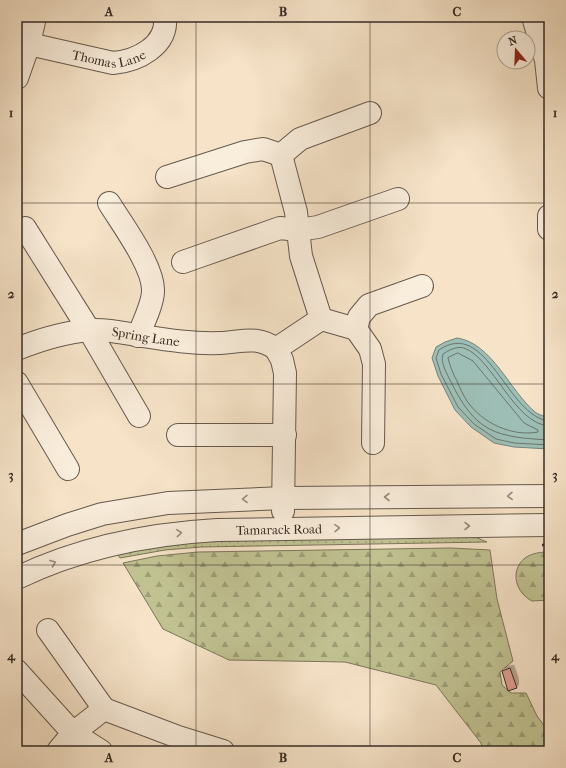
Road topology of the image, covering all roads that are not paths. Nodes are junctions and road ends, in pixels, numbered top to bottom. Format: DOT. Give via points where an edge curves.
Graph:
graph roads {
  1 [pos="35,17"];
  2 [pos="165,17"];
  3 [pos="533,17"];
  4 [pos="29,44"];
  5 [pos="17,78"];
  6 [pos="549,88"];
  7 [pos="370,113"];
  8 [pos="281,155"];
  9 [pos="167,177"];
  10 [pos="398,199"];
  11 [pos="109,203"];
  12 [pos="549,216"];
  13 [pos="25,228"];
  14 [pos="549,229"];
  15 [pos="298,230"];
  16 [pos="183,262"];
  17 [pos="422,286"];
  18 [pos="321,319"];
  19 [pos="356,328"];
  20 [pos="89,330"];
  21 [pos="138,336"];
  22 [pos="17,349"];
  23 [pos="276,349"];
  24 [pos="17,383"];
  25 [pos="139,416"];
  26 [pos="178,435"];
  27 [pos="285,435"];
  28 [pos="374,443"];
  29 [pos="68,469"];
  30 [pos="549,496"];
  31 [pos="284,498"];
  32 [pos="549,525"];
  33 [pos="281,529"];
  34 [pos="17,544"];
  35 [pos="17,578"];
  36 [pos="48,630"];
  37 [pos="17,671"];
  38 [pos="104,709"];
  39 [pos="73,733"];
  40 [pos="58,751"];
  41 [pos="101,751"];
  42 [pos="223,751"];
  1 -- 4 [label="street"];
  2 -- 4 [label="street, Thomas Lane" via="161,36 153,47 140,57 127,62 113,63"];
  3 -- 6 [label="street" via="546,60"];
  4 -- 5 [label="street"];
  7 -- 8 [label="street" via="300,139"];
  8 -- 9 [label="street" via="263,149 245,152"];
  8 -- 15 [label="street" via="296,212"];
  10 -- 15 [label="street" via="318,227"];
  11 -- 21 [label="street" via="148,268 152,282 153,293"];
  12 -- 14 [label="street"];
  13 -- 20 [label="street"];
  15 -- 16 [label="street" via="280,228"];
  15 -- 18 [label="street" via="301,256"];
  17 -- 19 [label="street" via="369,305 359,317"];
  18 -- 19 [label="street"];
  18 -- 23 [label="street"];
  19 -- 28 [label="street" via="370,349 374,364"];
  20 -- 21 [label="street, Spring Lane" via="113,330"];
  20 -- 22 [label="street, Spring Lane" via="66,334"];
  20 -- 25 [label="street"];
  21 -- 23 [label="street, Spring Lane" via="207,344 254,340 266,342"];
  23 -- 27 [label="street" via="285,373"];
  24 -- 29 [label="street"];
  26 -- 27 [label="street"];
  27 -- 31 [label="street"];
  30 -- 31 [label="street, one-way"];
  31 -- 33 [label="street"];
  31 -- 34 [label="street, one-way" via="208,500 136,507 88,518"];
  33 -- 32 [label="street, Tamarack Road, one-way"];
  35 -- 33 [label="street, Tamarack Road, one-way" via="80,552 144,537 209,531"];
  36 -- 38 [label="street"];
  37 -- 39 [label="street"];
  38 -- 39 [label="street"];
  38 -- 42 [label="street"];
  39 -- 40 [label="street"];
  39 -- 41 [label="street"];
}
